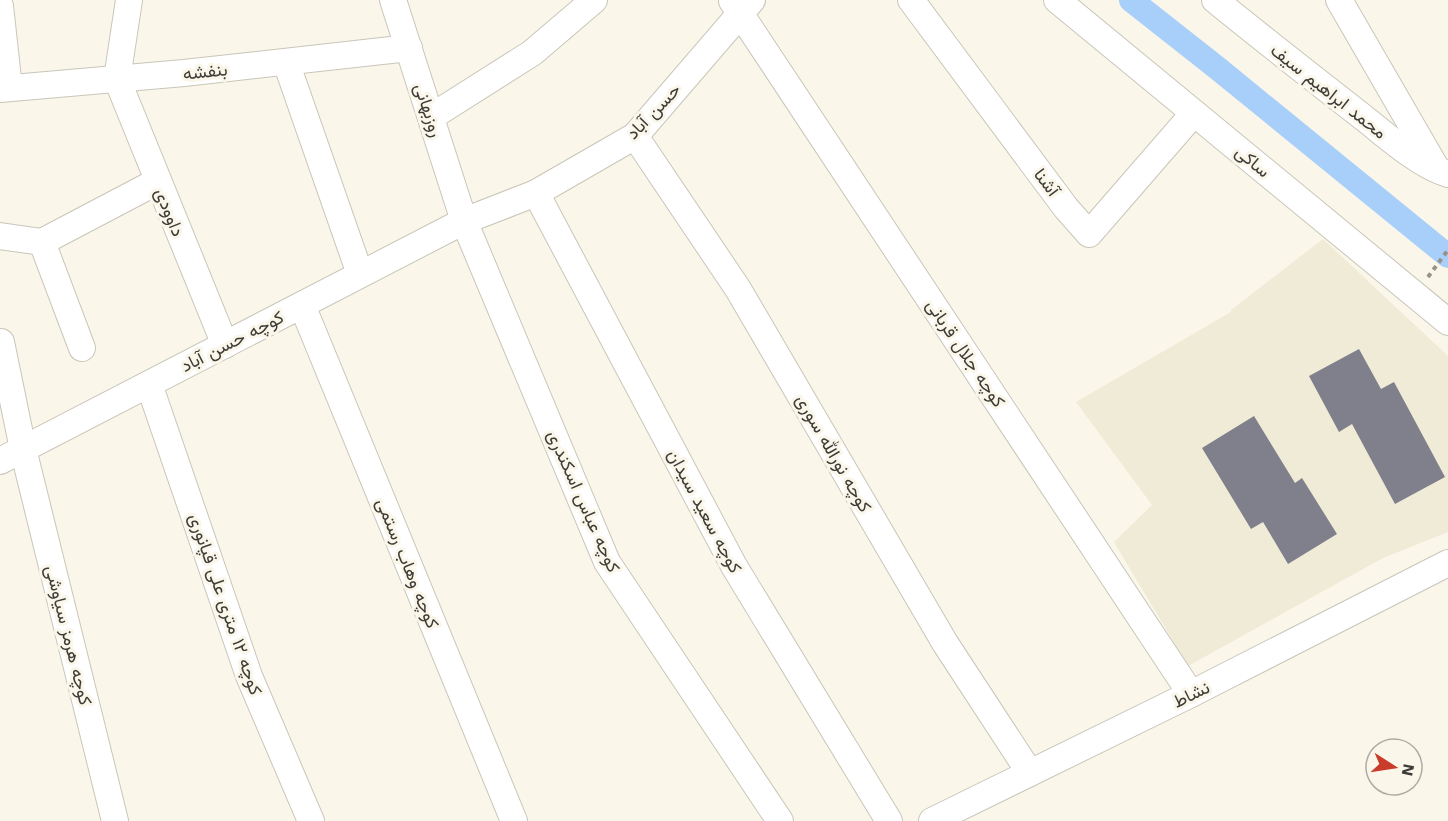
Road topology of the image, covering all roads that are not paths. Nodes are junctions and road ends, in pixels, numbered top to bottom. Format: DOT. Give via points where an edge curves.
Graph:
graph roads {
  1 [pos="129,0"];
  2 [pos="393,0"];
  3 [pos="594,0"];
  4 [pos="910,0"];
  5 [pos="1057,0"];
  6 [pos="1215,0"];
  7 [pos="1339,0"];
  8 [pos="741,4"];
  9 [pos="0,6"];
  10 [pos="409,48"];
  11 [pos="286,62"];
  12 [pos="117,79"];
  13 [pos="5,88"];
  14 [pos="1194,113"];
  15 [pos="431,117"];
  16 [pos="634,136"];
  17 [pos="1443,173"];
  18 [pos="158,182"];
  19 [pos="536,193"];
  20 [pos="464,221"];
  21 [pos="0,236"];
  22 [pos="42,242"];
  23 [pos="360,274"];
  24 [pos="302,305"];
  25 [pos="1448,322"];
  26 [pos="1,342"];
  27 [pos="225,345"];
  28 [pos="82,348"];
  29 [pos="149,384"];
  30 [pos="23,449"];
  31 [pos="0,461"];
  32 [pos="1448,563"];
  33 [pos="1191,694"];
  34 [pos="1030,773"];
  35 [pos="115,821"];
  36 [pos="311,821"];
  37 [pos="514,821"];
  38 [pos="780,821"];
  39 [pos="889,821"];
  40 [pos="932,821"];
  1 -- 12 [label="street"];
  2 -- 10 [label="street, روزبهانی"];
  3 -- 15 [label="street" via="532,52"];
  4 -- 14 [label="street, آشنا" via="1089,234"];
  5 -- 14 [label="street, ساکی"];
  6 -- 17 [label="street, محمد ابراهیم سیف" via="1410,153"];
  7 -- 17 [label="street"];
  8 -- 16 [label="street, حسن آباد"];
  8 -- 33 [label="street, کوچه جلال قربانی"];
  9 -- 13 [label="street"];
  10 -- 11 [label="street, بنفشه"];
  10 -- 15 [label="street, روزبهانی"];
  11 -- 12 [label="street, بنفشه"];
  11 -- 23 [label="street"];
  12 -- 13 [label="street, بنفشه"];
  12 -- 18 [label="street, داوودی"];
  14 -- 25 [label="street, ساکی"];
  15 -- 20 [label="street, روزبهانی"];
  16 -- 19 [label="street, حسن آباد"];
  16 -- 34 [label="street, کوچه نورالله سوری" via="738,289 945,643"];
  18 -- 22 [label="street"];
  18 -- 27 [label="street, داوودی"];
  19 -- 20 [label="street, حسن آباد"];
  19 -- 39 [label="street, کوچه سعید سیدان" via="734,566"];
  20 -- 23 [label="street, کوچه حسن آباد"];
  20 -- 38 [label="street, کوچه عباس اسکندری" via="607,562"];
  21 -- 22 [label="street"];
  22 -- 28 [label="street"];
  23 -- 24 [label="street, کوچه حسن آباد"];
  24 -- 27 [label="street, کوچه حسن آباد"];
  24 -- 37 [label="street, کوچه وهاب رستمی"];
  26 -- 30 [label="street, کوچه هرمز سیاوشی"];
  27 -- 29 [label="street, کوچه حسن آباد"];
  29 -- 30 [label="street, کوچه حسن آباد"];
  29 -- 36 [label="street, کوچه ۱۲ متری علی قپانوری" via="249,676"];
  30 -- 31 [label="street, کوچه حسن آباد"];
  30 -- 35 [label="street, کوچه هرمز سیاوشی"];
  32 -- 33 [label="street, نشاط"];
  33 -- 34 [label="street, نشاط"];
  34 -- 40 [label="street, نشاط"];
}
